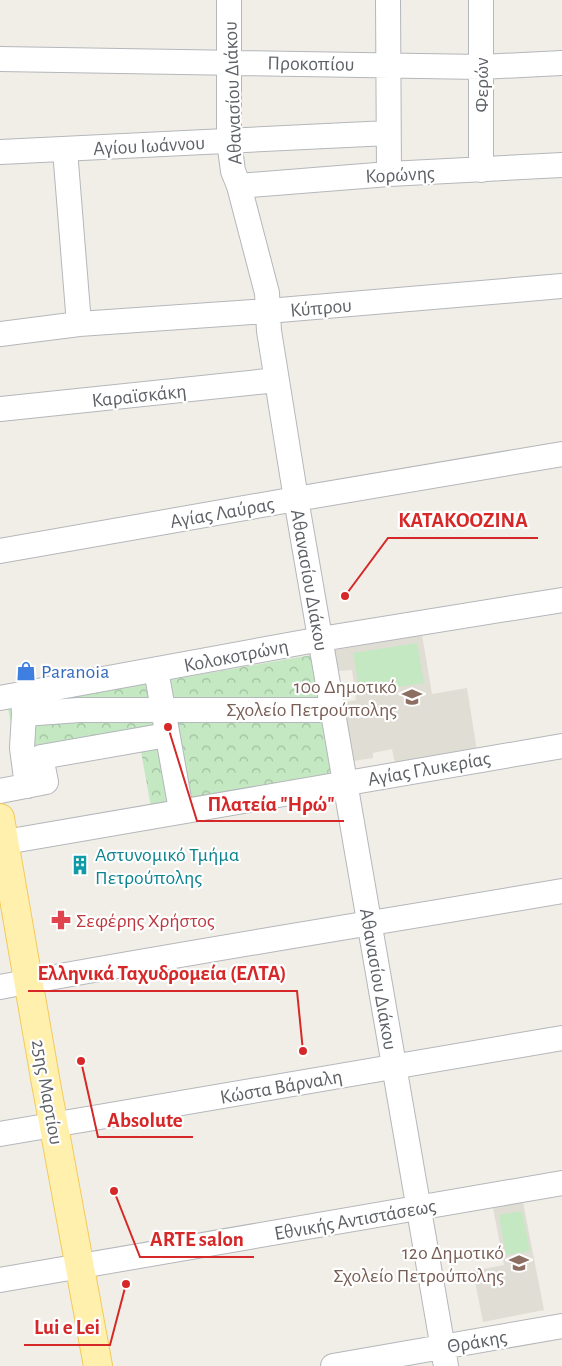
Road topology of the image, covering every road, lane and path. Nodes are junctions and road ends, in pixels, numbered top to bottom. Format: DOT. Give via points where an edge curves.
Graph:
graph roads {
  1 [pos="229,0"];
  2 [pos="388,0"];
  3 [pos="481,0"];
  4 [pos="0,59"];
  5 [pos="229,62"];
  6 [pos="562,63"];
  7 [pos="389,64"];
  8 [pos="481,66"];
  9 [pos="388,133"];
  10 [pos="229,141"];
  11 [pos="65,150"];
  12 [pos="0,152"];
  13 [pos="562,165"];
  14 [pos="481,170"];
  15 [pos="389,174"];
  16 [pos="239,186"];
  17 [pos="562,286"];
  18 [pos="268,311"];
  19 [pos="79,324"];
  20 [pos="0,334"];
  21 [pos="277,380"];
  22 [pos="0,409"];
  23 [pos="562,454"];
  24 [pos="296,498"];
  25 [pos="0,551"];
  26 [pos="562,600"];
  27 [pos="321,639"];
  28 [pos="156,670"];
  29 [pos="76,684"];
  30 [pos="109,696"];
  31 [pos="0,698"];
  32 [pos="24,703"];
  33 [pos="81,710"];
  34 [pos="157,710"];
  35 [pos="333,710"];
  36 [pos="167,734"];
  37 [pos="562,746"];
  38 [pos="82,749"];
  39 [pos="346,782"];
  40 [pos="27,786"];
  41 [pos="0,791"];
  42 [pos="181,810"];
  43 [pos="1,834"];
  44 [pos="562,891"];
  45 [pos="370,924"];
  46 [pos="28,982"];
  47 [pos="0,987"];
  48 [pos="562,1038"];
  49 [pos="395,1067"];
  50 [pos="54,1124"];
  51 [pos="0,1134"];
  52 [pos="562,1183"];
  53 [pos="419,1208"];
  54 [pos="79,1267"];
  55 [pos="0,1280"];
  56 [pos="562,1326"];
  57 [pos="445,1356"];
  58 [pos="98,1366"];
  59 [pos="333,1366"];
  1 -- 5 [label="street, Αθανασίου Διάκου"];
  2 -- 7 [label="street"];
  3 -- 8 [label="street, Φερών"];
  4 -- 5 [label="street, Προκοπίου"];
  5 -- 7 [label="street, Προκοπίου"];
  5 -- 10 [label="street, Αθανασίου Διάκου"];
  6 -- 8 [label="street, Προκοπίου"];
  7 -- 8 [label="street, Προκοπίου"];
  7 -- 9 [label="street"];
  8 -- 14 [label="street, Φερών"];
  9 -- 10 [label="street, Αγίου Ιωάννου"];
  9 -- 15 [label="street"];
  10 -- 11 [label="street, Αγίου Ιωάννου"];
  10 -- 16 [label="street, Αθανασίου Διάκου"];
  11 -- 12 [label="street, Αγίου Ιωάννου"];
  11 -- 19 [label="street"];
  13 -- 14 [label="street, Κορώνης"];
  14 -- 15 [label="street, Κορώνης"];
  15 -- 16 [label="street, Κορώνης"];
  16 -- 18 [label="street, Αθανασίου Διάκου" via="267,293"];
  17 -- 18 [label="street, Κύπρου"];
  18 -- 19 [label="street, Κύπρου"];
  18 -- 21 [label="street, Αθανασίου Διάκου"];
  19 -- 20 [label="street, Κύπρου"];
  21 -- 22 [label="street, Καραϊσκάκη"];
  21 -- 24 [label="street, Αθανασίου Διάκου"];
  23 -- 24 [label="street, Αγίας Λαύρας"];
  24 -- 25 [label="street, Αγίας Λαύρας"];
  24 -- 27 [label="street, Αθανασίου Διάκου"];
  26 -- 27 [label="street, Κολοκοτρώνη"];
  27 -- 28 [label="street, Κολοκοτρώνη"];
  27 -- 35 [label="street, Αθανασίου Διάκου"];
  28 -- 30 [label="street, Κολοκοτρώνη"];
  28 -- 34 [label="street"];
  29 -- 30 [label="street, Κολοκοτρώνη"];
  29 -- 32 [label="street, Κολοκοτρώνη"];
  29 -- 33 [label="street"];
  30 -- 33 [label="street" via="84,700"];
  30 -- 34 [label="street" via="150,697"];
  31 -- 32 [label="street, Κολοκοτρώνη"];
  32 -- 33 [label="street"];
  32 -- 40 [label="street" via="22,748"];
  33 -- 38 [label="street"];
  34 -- 35 [label="street"];
  34 -- 36 [label="street"];
  35 -- 39 [label="street, Αθανασίου Διάκου"];
  36 -- 38 [label="street"];
  36 -- 42 [label="street"];
  37 -- 39 [label="street, Αγίας Γλυκερίας"];
  38 -- 40 [label="street" via="41,757 46,782"];
  39 -- 42 [label="street, Αγίας Γλυκερίας"];
  39 -- 45 [label="street, Αθανασίου Διάκου"];
  40 -- 41 [label="street"];
  42 -- 43 [label="street, Αγίας Γλυκερίας"];
  43 -- 46 [label="main road, 25ης Μαρτίου"];
  44 -- 45 [label="street"];
  45 -- 46 [label="street"];
  45 -- 49 [label="street, Αθανασίου Διάκου"];
  46 -- 47 [label="street"];
  46 -- 50 [label="main road, 25ης Μαρτίου"];
  48 -- 49 [label="street, Κώστα Βάρναλη"];
  49 -- 50 [label="street, Κώστα Βάρναλη"];
  49 -- 53 [label="street, Αθανασίου Διάκου"];
  50 -- 51 [label="street, Κώστα Βάρναλη"];
  50 -- 54 [label="main road, 25ης Μαρτίου"];
  52 -- 53 [label="street, Εθνικής Αντιστάσεως"];
  53 -- 54 [label="street, Εθνικής Αντιστάσεως"];
  53 -- 57 [label="street, Αθανασίου Διάκου"];
  54 -- 55 [label="street, Εθνικής Αντιστάσεως"];
  54 -- 58 [label="main road, 25ης Μαρτίου"];
  56 -- 57 [label="street, Θράκης"];
  57 -- 59 [label="street, Θράκης"];
}
